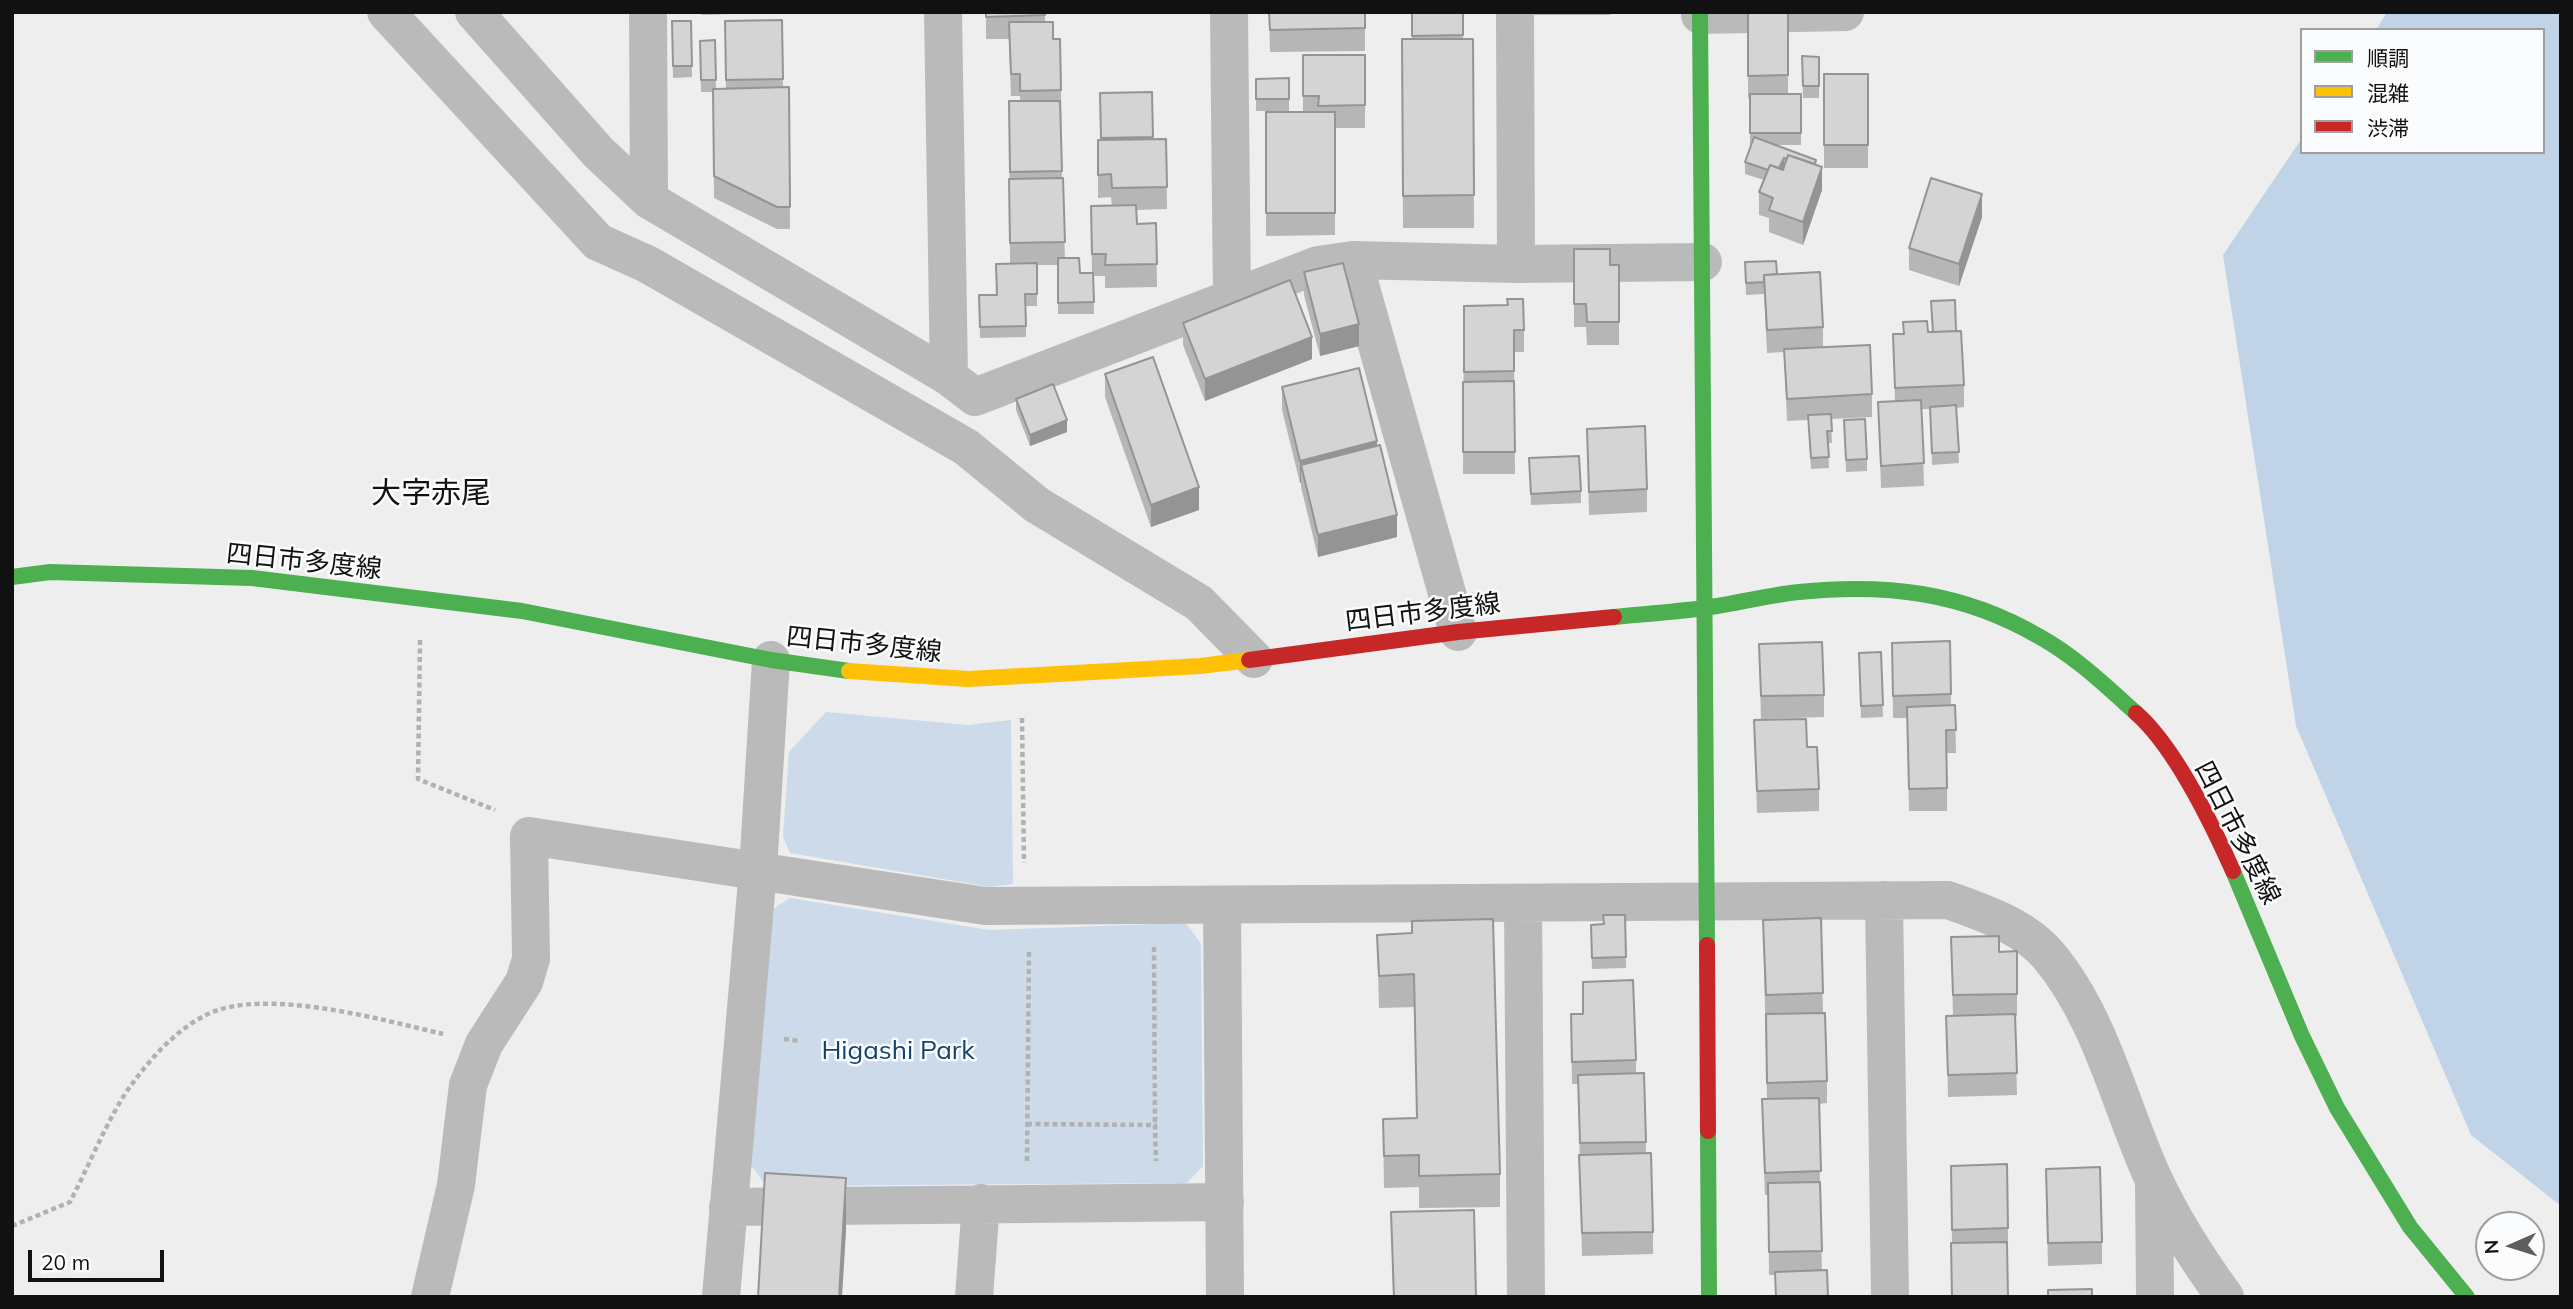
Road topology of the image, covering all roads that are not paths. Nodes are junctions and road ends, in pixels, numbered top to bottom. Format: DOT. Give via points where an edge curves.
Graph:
graph roads {
  1 [pos="386,12"];
  2 [pos="474,12"];
  3 [pos="648,12"];
  4 [pos="943,12"];
  5 [pos="1229,12"];
  6 [pos="1515,12"];
  7 [pos="1845,12"];
  8 [pos="1700,14"];
  9 [pos="649,200"];
  10 [pos="1353,260"];
  11 [pos="1703,262"];
  12 [pos="1516,264"];
  13 [pos="1232,300"];
  14 [pos="949,377"];
  15 [pos="12,577"];
  16 [pos="1704,608"];
  17 [pos="1458,632"];
  18 [pos="1254,659"];
  19 [pos="771,660"];
  20 [pos="758,870"];
  21 [pos="1884,900"];
  22 [pos="1708,901"];
  23 [pos="1523,904"];
  24 [pos="1222,905"];
  25 [pos="2154,1179"];
  26 [pos="1225,1202"];
  27 [pos="981,1203"];
  28 [pos="728,1207"];
  29 [pos="430,1297"];
  30 [pos="721,1297"];
  31 [pos="974,1297"];
  32 [pos="1225,1297"];
  33 [pos="1525,1297"];
  34 [pos="1709,1297"];
  35 [pos="1890,1297"];
  36 [pos="2155,1297"];
  37 [pos="2225,1297"];
  38 [pos="2467,1297"];
  1 -- 18 [label="street" via="598,242 647,264 966,447 1037,505 1199,603"];
  2 -- 9 [label="street" via="597,152"];
  3 -- 9 [label="street"];
  4 -- 14 [label="street"];
  5 -- 13 [label="street"];
  6 -- 12 [label="street"];
  7 -- 8 [label="street"];
  8 -- 11 [label="main road"];
  9 -- 14 [label="street"];
  10 -- 12 [label="street"];
  10 -- 13 [label="street" via="1318,265"];
  10 -- 17 [label="street"];
  11 -- 12 [label="street"];
  11 -- 16 [label="main road"];
  13 -- 14 [label="street" via="975,397"];
  15 -- 19 [label="main road, 四日市多度線" via="50,572 252,578 522,611"];
  16 -- 17 [label="main road, 四日市多度線"];
  16 -- 22 [label="main road"];
  16 -- 38 [label="main road, 四日市多度線" via="1797,592 1918,591 1985,609 2041,637 2088,670 2134,712 2181,772 2219,839 2337,1108 2410,1227"];
  17 -- 18 [label="main road, 四日市多度線"];
  18 -- 19 [label="main road, 四日市多度線" via="968,679 867,674"];
  19 -- 20 [label="street"];
  20 -- 24 [label="street" via="985,906"];
  20 -- 28 [label="street"];
  20 -- 29 [label="street" via="529,836 531,959 524,982 484,1044 468,1085 456,1185"];
  21 -- 22 [label="street"];
  21 -- 25 [label="street" via="1948,900 2019,930 2048,955 2070,986 2098,1043"];
  21 -- 35 [label="street"];
  22 -- 23 [label="street"];
  22 -- 34 [label="main road"];
  23 -- 24 [label="street"];
  23 -- 33 [label="street"];
  24 -- 26 [label="street"];
  25 -- 36 [label="street"];
  25 -- 37 [label="street"];
  26 -- 27 [label="street"];
  26 -- 32 [label="street"];
  27 -- 28 [label="street"];
  27 -- 31 [label="street"];
  28 -- 30 [label="street"];
}
